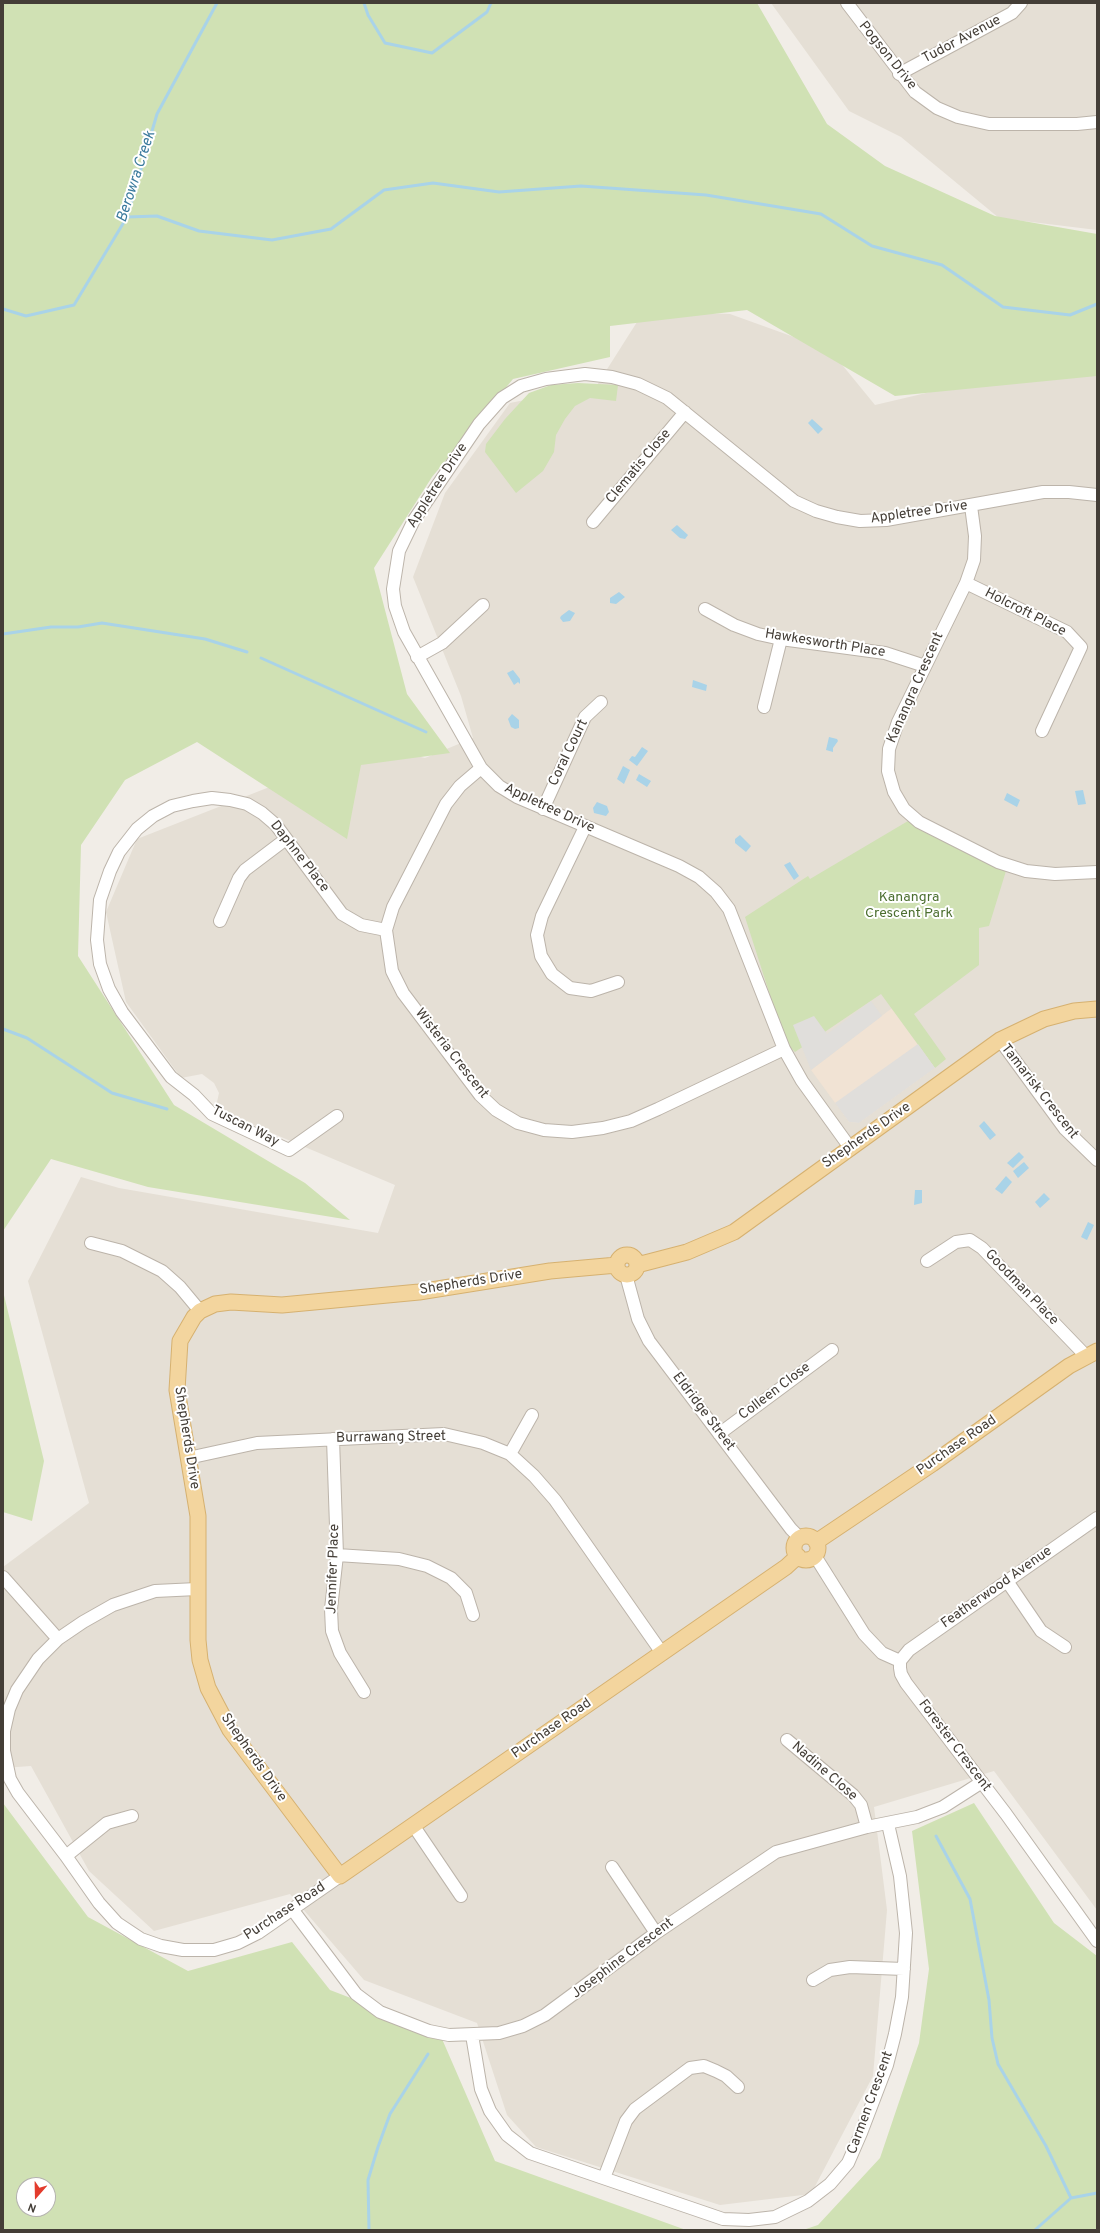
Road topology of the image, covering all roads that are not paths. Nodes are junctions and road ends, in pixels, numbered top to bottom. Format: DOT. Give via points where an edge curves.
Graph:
graph roads {
  1 [pos="847,3"];
  2 [pos="1021,3"];
  3 [pos="899,74"];
  4 [pos="1097,122"];
  5 [pos="685,412"];
  6 [pos="1097,495"];
  7 [pos="971,506"];
  8 [pos="592,522"];
  9 [pos="966,583"];
  10 [pos="483,605"];
  11 [pos="705,609"];
  12 [pos="781,639"];
  13 [pos="417,657"];
  14 [pos="925,666"];
  15 [pos="601,702"];
  16 [pos="764,707"];
  17 [pos="1042,731"];
  18 [pos="481,768"];
  19 [pos="543,809"];
  20 [pos="585,827"];
  21 [pos="286,839"];
  22 [pos="1097,872"];
  23 [pos="220,920"];
  24 [pos="386,930"];
  25 [pos="618,982"];
  26 [pos="1097,1009"];
  27 [pos="1000,1040"];
  28 [pos="784,1049"];
  29 [pos="194,1095"];
  30 [pos="337,1116"];
  31 [pos="850,1148"];
  32 [pos="1097,1160"];
  33 [pos="91,1243"];
  34 [pos="927,1261"];
  35 [pos="627,1268"];
  36 [pos="200,1311"];
  37 [pos="832,1350"];
  38 [pos="1092,1353"];
  39 [pos="532,1416"];
  40 [pos="719,1434"];
  41 [pos="333,1439"];
  42 [pos="510,1454"];
  43 [pos="188,1458"];
  44 [pos="1097,1518"];
  45 [pos="800,1538"];
  46 [pos="815,1549"];
  47 [pos="337,1555"];
  48 [pos="798,1556"];
  49 [pos="3,1576"];
  50 [pos="1006,1581"];
  51 [pos="197,1590"];
  52 [pos="473,1615"];
  53 [pos="58,1639"];
  54 [pos="1065,1647"];
  55 [pos="662,1653"];
  56 [pos="900,1661"];
  57 [pos="364,1692"];
  58 [pos="786,1740"];
  59 [pos="6,1780"];
  60 [pos="982,1782"];
  61 [pos="132,1816"];
  62 [pos="888,1824"];
  63 [pos="413,1825"];
  64 [pos="866,1827"];
  65 [pos="66,1856"];
  66 [pos="612,1867"];
  67 [pos="340,1876"];
  68 [pos="461,1896"];
  69 [pos="292,1908"];
  70 [pos="656,1933"];
  71 [pos="1097,1941"];
  72 [pos="904,1969"];
  73 [pos="813,1980"];
  74 [pos="472,2035"];
  75 [pos="738,2087"];
  76 [pos="604,2178"];
  1 -- 3 [label="street, Pogson Drive"];
  2 -- 3 [label="street, Tudor Avenue" via="1012,13"];
  3 -- 4 [label="street, Pogson Drive" via="915,92 937,108 958,118 989,124"];
  5 -- 7 [label="street, Appletree Drive" via="768,482 794,501 816,511 860,521 886,520"];
  5 -- 8 [label="street, Clematis Close"];
  5 -- 13 [label="street, Appletree Drive" via="667,398 638,384 612,377 584,374 546,379 521,386 502,398 479,424 414,520 399,552 393,589 395,606 404,632"];
  6 -- 7 [label="street, Appletree Drive" via="1043,492"];
  7 -- 9 [label="street, Kanangra Crescent" via="975,536 974,554"];
  9 -- 14 [label="street, Kanangra Crescent"];
  9 -- 17 [label="street, Holcroft Place" via="1066,632 1080,647"];
  10 -- 13 [label="street" via="442,643"];
  11 -- 12 [label="street, Hawkesworth Place" via="734,625"];
  12 -- 14 [label="street, Hawkesworth Place" via="885,653"];
  12 -- 16 [label="street"];
  13 -- 18 [label="street, Appletree Drive"];
  14 -- 22 [label="street, Kanangra Crescent" via="888,749 888,771 894,792 904,809 919,822 998,862 1055,874"];
  15 -- 19 [label="street, Coral Court" via="585,717"];
  18 -- 19 [label="street, Appletree Drive" via="499,786"];
  18 -- 24 [label="street, Wisteria Crescent" via="460,786 446,804 393,907"];
  19 -- 20 [label="street, Appletree Drive"];
  20 -- 25 [label="street" via="542,916 537,935 541,956 552,974 570,988 591,991"];
  20 -- 28 [label="street, Appletree Drive" via="679,866 699,877 716,892 729,909"];
  21 -- 23 [label="street" via="245,870"];
  21 -- 24 [label="street, Daphne Place" via="342,914 362,925"];
  21 -- 29 [label="street, Daphne Place" via="276,825 247,804 212,798 172,806 153,816 137,829 119,852 104,886 100,900 97,940 100,964 109,989 122,1012 171,1077"];
  24 -- 28 [label="street, Wisteria Crescent" via="392,971 403,993 480,1095 496,1110 526,1125 544,1130 572,1132 631,1121"];
  26 -- 27 [label="main road, Shepherds Drive" via="1044,1019"];
  27 -- 31 [label="main road, Shepherds Drive"];
  27 -- 32 [label="street, Tamarisk Crescent" via="1066,1129"];
  28 -- 31 [label="street, Appletree Drive" via="802,1081"];
  29 -- 30 [label="street, Tuscan Way" via="212,1114 289,1150"];
  31 -- 35 [label="main road, Shepherds Drive" via="734,1232 687,1252"];
  33 -- 36 [label="street" via="122,1251 162,1271 180,1287"];
  34 -- 38 [label="street, Goodman Place" via="956,1242 970,1240 982,1248"];
  35 -- 36 [label="main road, Shepherds Drive" via="550,1271 419,1292 282,1305 231,1302 215,1304"];
  35 -- 40 [label="street, Eldridge Street" via="638,1319 649,1341"];
  36 -- 43 [label="main road, Shepherds Drive" via="183,1333 177,1367 177,1390"];
  37 -- 40 [label="street, Colleen Close"];
  38 -- 46 [label="main road, Purchase Road"];
  39 -- 42 [label="street"];
  40 -- 45 [label="street, Eldridge Street"];
  41 -- 42 [label="street, Burrawang Street" via="444,1434 483,1443"];
  41 -- 43 [label="street, Burrawang Street" via="257,1443"];
  41 -- 47 [label="street, Jennifer Place"];
  42 -- 55 [label="street, Burrawang Street" via="555,1500"];
  43 -- 51 [label="main road, Shepherds Drive" via="198,1516"];
  44 -- 50 [label="street, Featherwood Avenue"];
  45 -- 46 [label="main road" via="811,1537"];
  45 -- 48 [label="main road" via="794,1546"];
  46 -- 48 [label="main road" via="808,1559"];
  46 -- 56 [label="street" via="864,1634 882,1653"];
  47 -- 52 [label="street" via="399,1559 427,1566 451,1578 466,1593"];
  47 -- 57 [label="street, Jennifer Place" via="331,1608 332,1631 340,1653"];
  48 -- 55 [label="main road, Purchase Road"];
  49 -- 53 [label="street"];
  50 -- 54 [label="street" via="1041,1630"];
  50 -- 56 [label="street, Featherwood Avenue" via="909,1650"];
  51 -- 53 [label="street, Purchase Road" via="155,1591 113,1605"];
  51 -- 67 [label="main road, Shepherds Drive" via="199,1652 212,1698 241,1746"];
  53 -- 59 [label="street, Purchase Road" via="38,1659 9,1709 4,1731"];
  55 -- 63 [label="main road, Purchase Road"];
  56 -- 60 [label="street, Forester Crescent" via="901,1674 906,1683"];
  58 -- 64 [label="street, Nadine Close" via="853,1795 861,1805"];
  59 -- 65 [label="street, Purchase Road"];
  60 -- 62 [label="street, Josephine Crescent" via="943,1807"];
  60 -- 71 [label="street, Forester Crescent"];
  61 -- 65 [label="street" via="107,1823"];
  62 -- 64 [label="street, Josephine Crescent"];
  62 -- 72 [label="street, Carmen Crescent" via="900,1876 906,1933"];
  63 -- 67 [label="main road, Purchase Road"];
  63 -- 68 [label="street"];
  64 -- 70 [label="street, Josephine Crescent" via="776,1852"];
  65 -- 69 [label="street, Purchase Road" via="98,1903 116,1923 141,1939 162,1946 183,1950 214,1950 238,1943 258,1933"];
  66 -- 70 [label="street"];
  67 -- 69 [label="street, Purchase Road"];
  69 -- 74 [label="street, Josephine Crescent" via="356,1994 380,2012 430,2031 450,2035"];
  70 -- 74 [label="street, Josephine Crescent" via="546,2015 523,2026 499,2033"];
  72 -- 73 [label="street" via="850,1967 830,1970"];
  72 -- 76 [label="street, Carmen Crescent" via="902,1997 887,2065 861,2133 848,2163 830,2184 808,2201 776,2217 750,2220 723,2219"];
  74 -- 76 [label="street, Carmen Crescent" via="481,2089 490,2112 507,2135 530,2153"];
  75 -- 76 [label="street" via="726,2076 704,2066 690,2068 635,2109 619,2134"];
}
